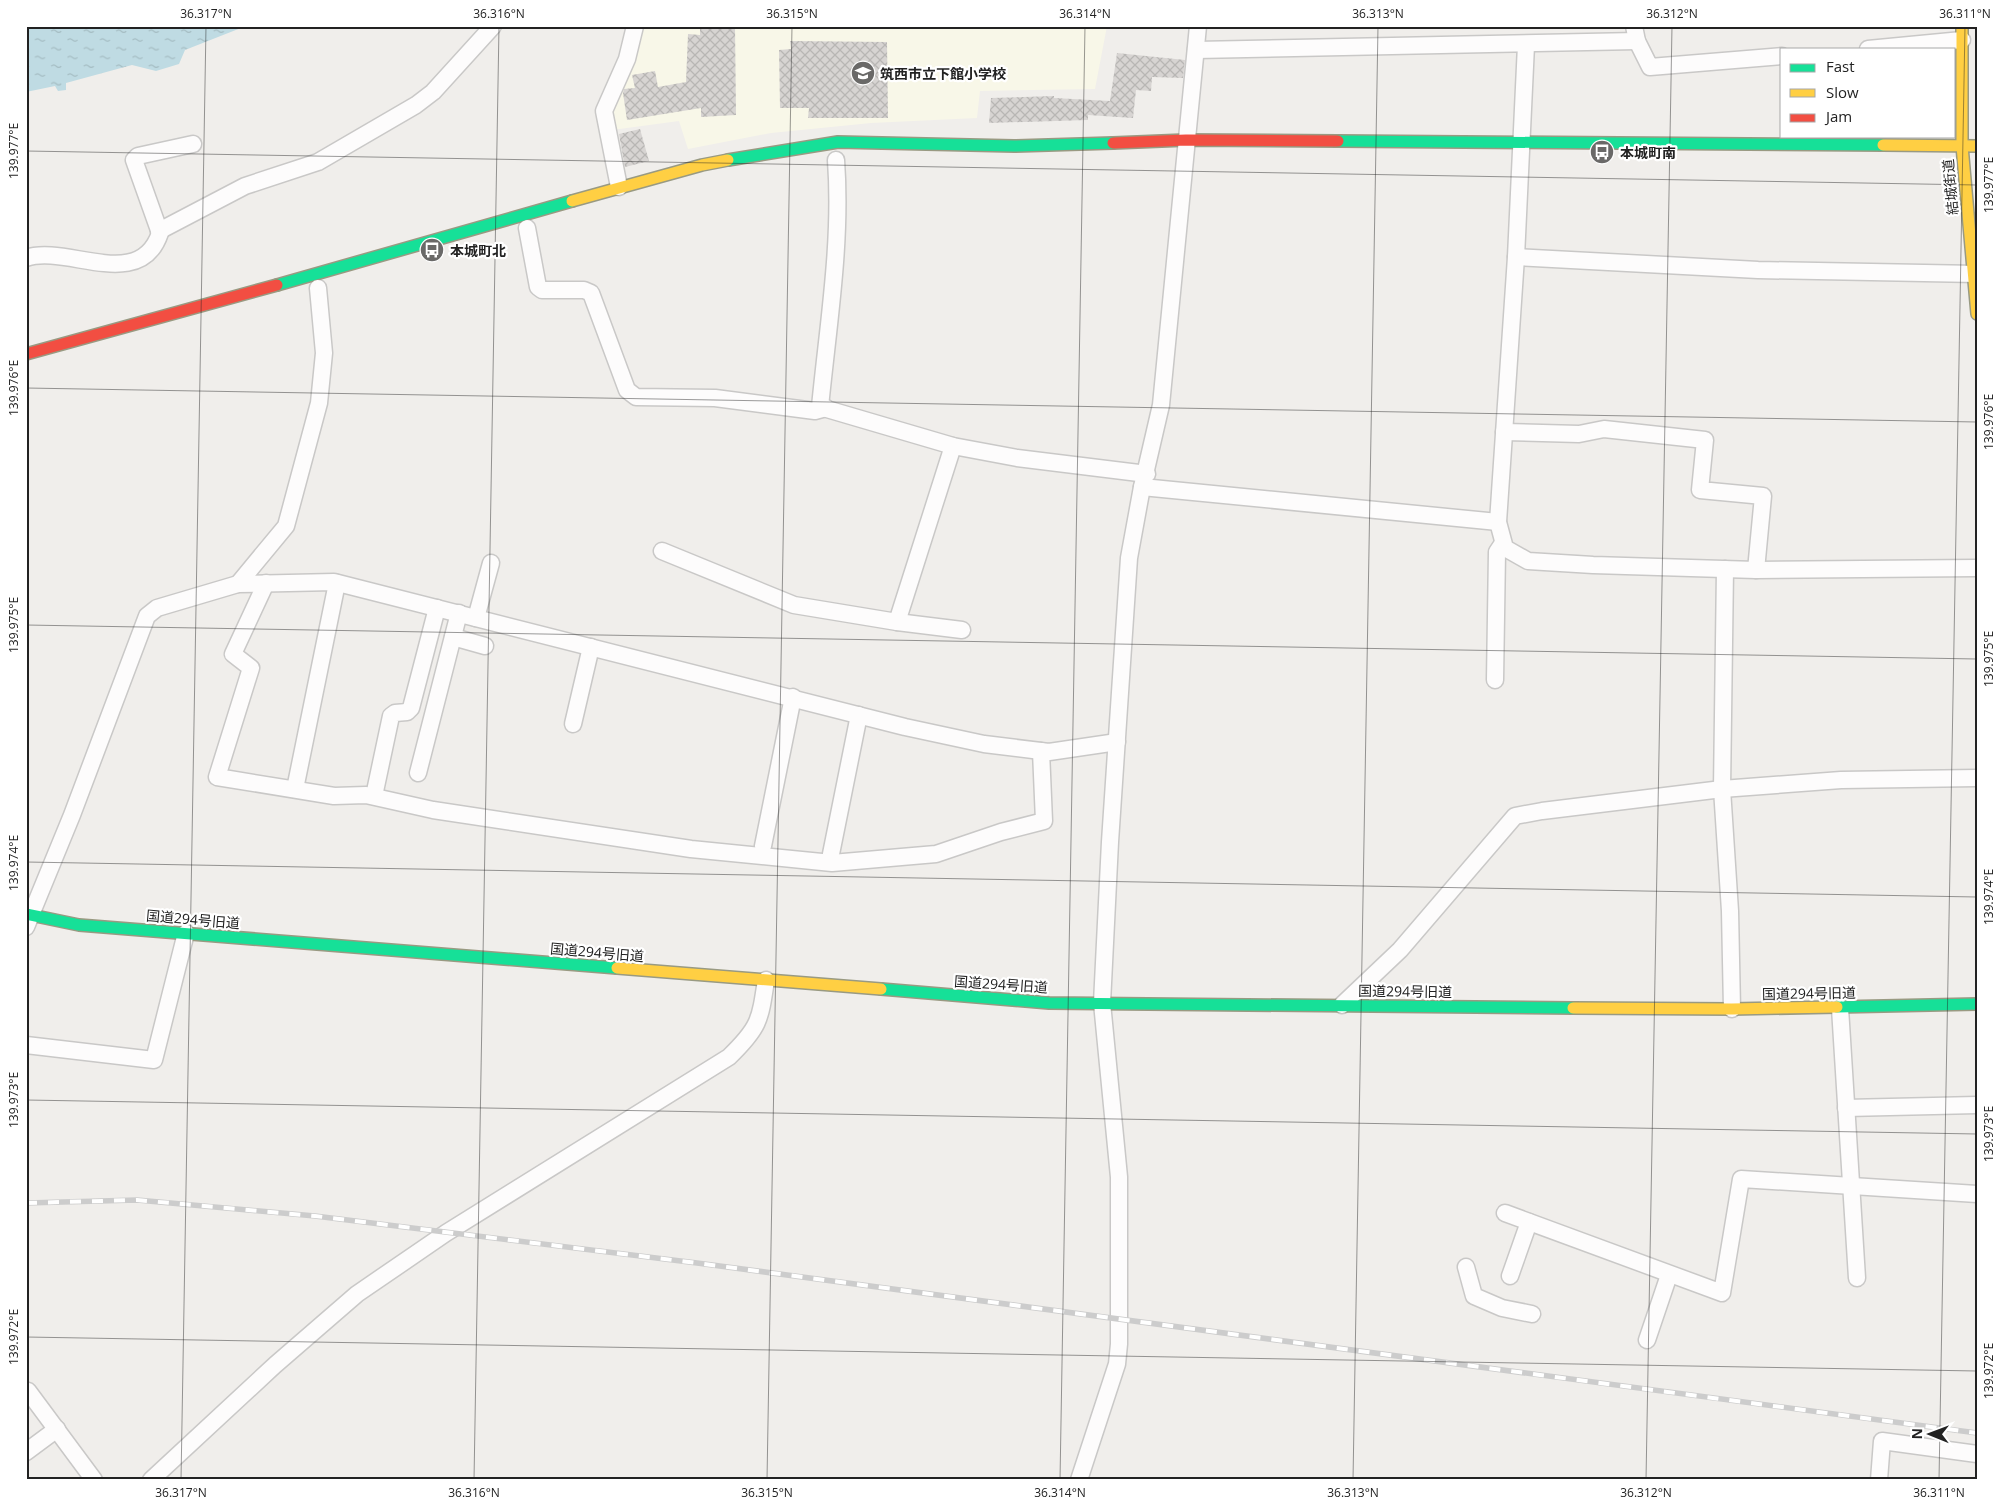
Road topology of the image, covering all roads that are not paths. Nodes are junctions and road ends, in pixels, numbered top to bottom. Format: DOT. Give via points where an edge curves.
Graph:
graph roads {
  1 [pos="493,26"];
  2 [pos="635,26"];
  3 [pos="1198,26"];
  4 [pos="1962,33"];
  5 [pos="1635,34"];
  6 [pos="1526,45"];
  7 [pos="1874,48"];
  8 [pos="1196,50"];
  9 [pos="1780,56"];
  10 [pos="1186,140"];
  11 [pos="193,144"];
  12 [pos="1522,144"];
  13 [pos="1962,146"];
  14 [pos="1977,146"];
  15 [pos="836,160"];
  16 [pos="619,186"];
  17 [pos="527,228"];
  18 [pos="159,231"];
  19 [pos="26,258"];
  20 [pos="1516,258"];
  21 [pos="1975,274"];
  22 [pos="318,288"];
  23 [pos="1977,314"];
  24 [pos="26,354"];
  25 [pos="826,408"];
  26 [pos="1504,432"];
  27 [pos="953,446"];
  28 [pos="1144,481"];
  29 [pos="1498,522"];
  30 [pos="1503,543"];
  31 [pos="662,551"];
  32 [pos="491,563"];
  33 [pos="1977,568"];
  34 [pos="1724,570"];
  35 [pos="1756,570"];
  36 [pos="338,582"];
  37 [pos="266,583"];
  38 [pos="238,584"];
  39 [pos="437,608"];
  40 [pos="459,613"];
  41 [pos="476,618"];
  42 [pos="897,622"];
  43 [pos="962,630"];
  44 [pos="453,637"];
  45 [pos="485,646"];
  46 [pos="591,647"];
  47 [pos="1494,680"];
  48 [pos="793,698"];
  49 [pos="859,715"];
  50 [pos="573,724"];
  51 [pos="1117,742"];
  52 [pos="1041,751"];
  53 [pos="418,774"];
  54 [pos="1977,778"];
  55 [pos="295,789"];
  56 [pos="1722,789"];
  57 [pos="374,796"];
  58 [pos="764,846"];
  59 [pos="831,854"];
  60 [pos="27,919"];
  61 [pos="186,933"];
  62 [pos="766,980"];
  63 [pos="1102,1003"];
  64 [pos="1977,1004"];
  65 [pos="1342,1005"];
  66 [pos="1840,1008"];
  67 [pos="1732,1009"];
  68 [pos="26,1045"];
  69 [pos="1977,1105"];
  70 [pos="1846,1108"];
  71 [pos="1850,1185"];
  72 [pos="1977,1194"];
  73 [pos="1506,1213"];
  74 [pos="1529,1222"];
  75 [pos="1466,1267"];
  76 [pos="1669,1275"];
  77 [pos="1510,1276"];
  78 [pos="1857,1278"];
  79 [pos="1532,1314"];
  80 [pos="1647,1340"];
  81 [pos="28,1391"];
  82 [pos="56,1429"];
  83 [pos="26,1452"];
  84 [pos="1977,1454"];
  85 [pos="94,1480"];
  86 [pos="151,1480"];
  87 [pos="1079,1480"];
  88 [pos="1879,1480"];
  1 -- 18 [label="street" via="433,92 399,115 318,162 245,186"];
  2 -- 16 [label="street" via="627,59 604,111"];
  3 -- 8 [label="street"];
  4 -- 7 [label="street"];
  4 -- 13 [label="street, 結城街道"];
  5 -- 6 [label="street"];
  5 -- 9 [label="street" via="1650,67"];
  6 -- 8 [label="street"];
  6 -- 12 [label="street"];
  8 -- 10 [label="street"];
  10 -- 12 [label="street"];
  10 -- 16 [label="street" via="1014,146 838,142 702,165"];
  10 -- 28 [label="street" via="1161,405"];
  11 -- 18 [label="street" via="138,156 134,160"];
  12 -- 13 [label="street"];
  12 -- 20 [label="street"];
  13 -- 14 [label="street"];
  13 -- 21 [label="street, 結城街道"];
  15 -- 25 [label="street" via="839,192 835,258 820,407"];
  16 -- 24 [label="street"];
  17 -- 25 [label="street" via="538,287 542,290 584,290 591,293 627,390 636,396 715,398 815,411"];
  18 -- 19 [label="street" via="156,244 140,259 123,264 62,257"];
  20 -- 21 [label="street" via="1758,270"];
  20 -- 26 [label="street"];
  21 -- 23 [label="street, 結城街道"];
  22 -- 38 [label="street" via="324,353 319,403 286,526"];
  25 -- 27 [label="street"];
  26 -- 29 [label="street"];
  26 -- 35 [label="street" via="1578,434 1604,429 1705,440 1700,490 1763,496"];
  27 -- 28 [label="street"];
  27 -- 42 [label="street"];
  28 -- 29 [label="street"];
  28 -- 51 [label="street" via="1129,558"];
  29 -- 30 [label="street"];
  30 -- 34 [label="street" via="1505,548 1528,561"];
  30 -- 47 [label="street" via="1497,552"];
  31 -- 42 [label="street" via="794,605"];
  32 -- 41 [label="street"];
  33 -- 35 [label="street"];
  34 -- 35 [label="street"];
  34 -- 56 [label="street"];
  36 -- 37 [label="street"];
  36 -- 39 [label="street"];
  36 -- 55 [label="street"];
  37 -- 38 [label="street"];
  37 -- 55 [label="street" via="233,654 251,668 217,777"];
  38 -- 60 [label="street" via="157,608 147,616 72,815"];
  39 -- 40 [label="street"];
  39 -- 57 [label="street" via="411,708 392,716"];
  40 -- 41 [label="street"];
  40 -- 44 [label="street"];
  41 -- 46 [label="street"];
  42 -- 43 [label="street"];
  44 -- 45 [label="street"];
  44 -- 53 [label="street"];
  46 -- 48 [label="street"];
  46 -- 50 [label="street"];
  48 -- 49 [label="street"];
  48 -- 58 [label="street"];
  49 -- 52 [label="street" via="984,744"];
  49 -- 59 [label="street"];
  51 -- 52 [label="street"];
  51 -- 63 [label="street"];
  52 -- 57 [label="street" via="1044,821 936,854 832,863 691,849 433,810"];
  54 -- 56 [label="street" via="1841,780"];
  55 -- 57 [label="street" via="334,796"];
  56 -- 65 [label="street" via="1515,816 1400,950"];
  56 -- 67 [label="street"];
  60 -- 61 [label="street, 国道294号旧道"];
  61 -- 62 [label="street, 国道294号旧道"];
  61 -- 68 [label="street" via="154,1060"];
  62 -- 63 [label="street, 国道294号旧道" via="1049,1003"];
  62 -- 86 [label="street" via="761,1016 749,1037 729,1057 446,1234 357,1294"];
  63 -- 65 [label="street, 国道294号旧道"];
  63 -- 87 [label="street" via="1119,1177 1120,1344 1117,1364"];
  64 -- 66 [label="street, 国道294号旧道"];
  65 -- 67 [label="street, 国道294号旧道"];
  66 -- 67 [label="street, 国道294号旧道"];
  66 -- 70 [label="street"];
  69 -- 70 [label="street"];
  70 -- 71 [label="street"];
  71 -- 72 [label="street"];
  71 -- 76 [label="street" via="1740,1178 1722,1294"];
  71 -- 78 [label="street"];
  73 -- 74 [label="street"];
  74 -- 76 [label="street"];
  74 -- 77 [label="street"];
  75 -- 79 [label="street" via="1474,1296 1502,1308"];
  76 -- 80 [label="street"];
  81 -- 82 [label="street"];
  82 -- 83 [label="street"];
  82 -- 85 [label="street"];
  84 -- 88 [label="street" via="1882,1441"];
}
